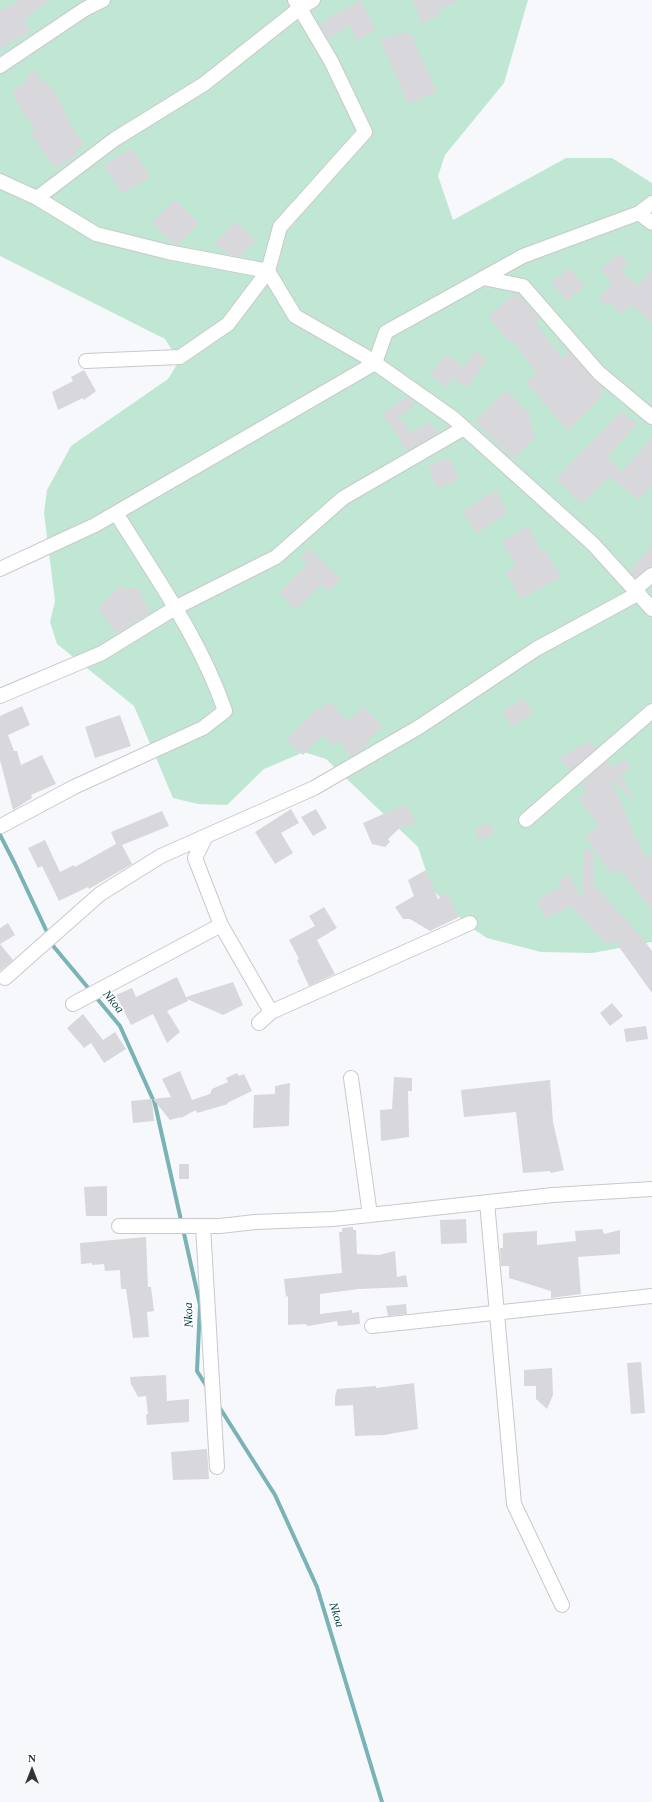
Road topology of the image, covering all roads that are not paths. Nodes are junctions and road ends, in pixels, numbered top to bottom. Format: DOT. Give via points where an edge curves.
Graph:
graph roads {
  1 [pos="103,0"];
  2 [pos="313,0"];
  3 [pos="298,4"];
  4 [pos="0,66"];
  5 [pos="0,180"];
  6 [pos="37,198"];
  7 [pos="652,203"];
  8 [pos="639,213"];
  9 [pos="652,223"];
  10 [pos="268,271"];
  11 [pos="483,278"];
  12 [pos="86,361"];
  13 [pos="375,363"];
  14 [pos="652,417"];
  15 [pos="464,428"];
  16 [pos="116,513"];
  17 [pos="0,569"];
  18 [pos="652,575"];
  19 [pos="637,591"];
  20 [pos="175,608"];
  21 [pos="652,609"];
  22 [pos="0,696"];
  23 [pos="652,711"];
  24 [pos="526,820"];
  25 [pos="1,826"];
  26 [pos="206,836"];
  27 [pos="470,923"];
  28 [pos="221,925"];
  29 [pos="5,978"];
  30 [pos="73,1004"];
  31 [pos="271,1012"];
  32 [pos="259,1023"];
  33 [pos="351,1078"];
  34 [pos="652,1189"];
  35 [pos="487,1202"];
  36 [pos="370,1215"];
  37 [pos="119,1226"];
  38 [pos="203,1226"];
  39 [pos="652,1296"];
  40 [pos="497,1311"];
  41 [pos="372,1326"];
  42 [pos="217,1467"];
  43 [pos="562,1605"];
  1 -- 4 [label="street"];
  2 -- 3 [label="street"];
  3 -- 6 [label="street" via="204,84 115,139"];
  3 -- 10 [label="street" via="331,61 365,132 280,227"];
  5 -- 6 [label="street"];
  6 -- 10 [label="street" via="96,234 168,252"];
  7 -- 8 [label="street"];
  8 -- 9 [label="street"];
  8 -- 11 [label="street" via="523,256"];
  10 -- 12 [label="street" via="228,324 180,357"];
  10 -- 13 [label="street" via="295,316"];
  11 -- 13 [label="street" via="386,332"];
  11 -- 14 [label="street" via="523,286 599,373"];
  13 -- 15 [label="street"];
  13 -- 16 [label="street"];
  15 -- 19 [label="street" via="593,544"];
  15 -- 20 [label="street" via="343,498 276,557"];
  16 -- 17 [label="street"];
  16 -- 20 [label="street"];
  18 -- 19 [label="street"];
  19 -- 21 [label="street"];
  19 -- 26 [label="street" via="536,649 419,727 314,788"];
  20 -- 22 [label="street" via="102,653"];
  20 -- 25 [label="street" via="216,683 225,711 203,728 74,787"];
  23 -- 24 [label="street"];
  26 -- 28 [label="street" via="195,858"];
  26 -- 29 [label="street" via="161,856 100,894"];
  27 -- 31 [label="street"];
  28 -- 30 [label="street"];
  28 -- 31 [label="street"];
  31 -- 32 [label="street"];
  33 -- 36 [label="street"];
  34 -- 35 [label="street"];
  35 -- 36 [label="street"];
  35 -- 40 [label="street"];
  36 -- 38 [label="street"];
  37 -- 38 [label="street"];
  38 -- 42 [label="street"];
  39 -- 40 [label="street"];
  40 -- 41 [label="street"];
  40 -- 43 [label="street" via="514,1504"];
}
